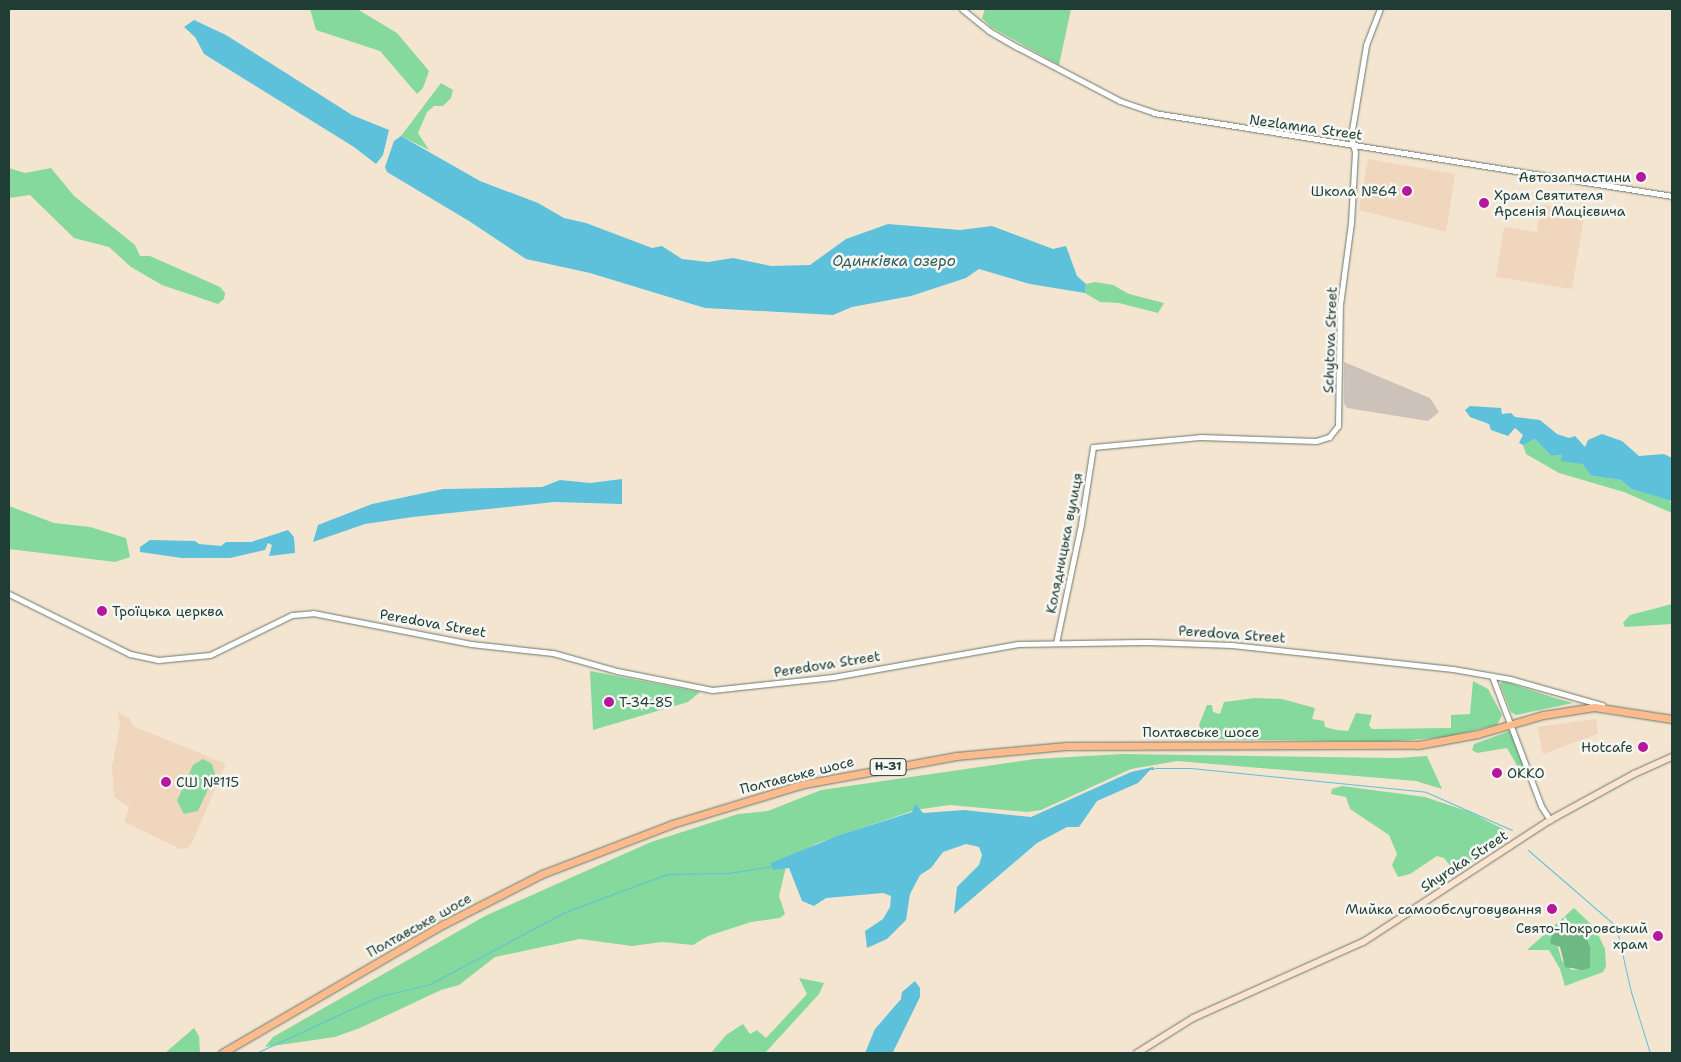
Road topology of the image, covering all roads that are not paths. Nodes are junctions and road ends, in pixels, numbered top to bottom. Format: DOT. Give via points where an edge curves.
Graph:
graph roads {
  1 [pos="962,9"];
  2 [pos="1380,9"];
  3 [pos="1354,145"];
  4 [pos="1672,196"];
  5 [pos="1093,447"];
  6 [pos="9,594"];
  7 [pos="1056,643"];
  8 [pos="1492,676"];
  9 [pos="1612,708"];
  10 [pos="1672,719"];
  11 [pos="1511,724"];
  12 [pos="1672,758"];
  13 [pos="1550,820"];
  14 [pos="222,1053"];
  15 [pos="1137,1053"];
  1 -- 3 [label="street, Nezlamna Street" via="989,31 1019,48 1113,97 1154,113"];
  2 -- 3 [label="street, Schytova Street" via="1360,71 1351,136"];
  3 -- 4 [label="street, Nezlamna Street"];
  3 -- 5 [label="street, Schytova Street" via="1351,224 1340,305 1340,404 1334,433 1316,441 1200,437"];
  5 -- 7 [label="street, Колядницька вулиця"];
  6 -- 7 [label="street, Peredova Street" via="90,635 145,658 182,660 210,655 292,615 313,613 471,644 545,652 617,672 712,690 833,677 973,650"];
  7 -- 8 [label="street, Peredova Street" via="1232,645"];
  8 -- 9 [label="street, Peredova Street"];
  8 -- 11 [label="street"];
  9 -- 10 [label="main road, Peredova Street / Н-31"];
  9 -- 11 [label="main road, Полтавське шосе / Н-31" via="1561,711"];
  11 -- 13 [label="street" via="1540,806"];
  11 -- 14 [label="main road, Полтавське шосе / Н-31" via="1418,746 1125,744 1013,750 894,766 804,784 672,824 542,874 444,924"];
  12 -- 13 [label="main road, Shyroka Street" via="1634,774"];
  13 -- 15 [label="main road, Shyroka Street" via="1363,942 1193,1018"];
}
